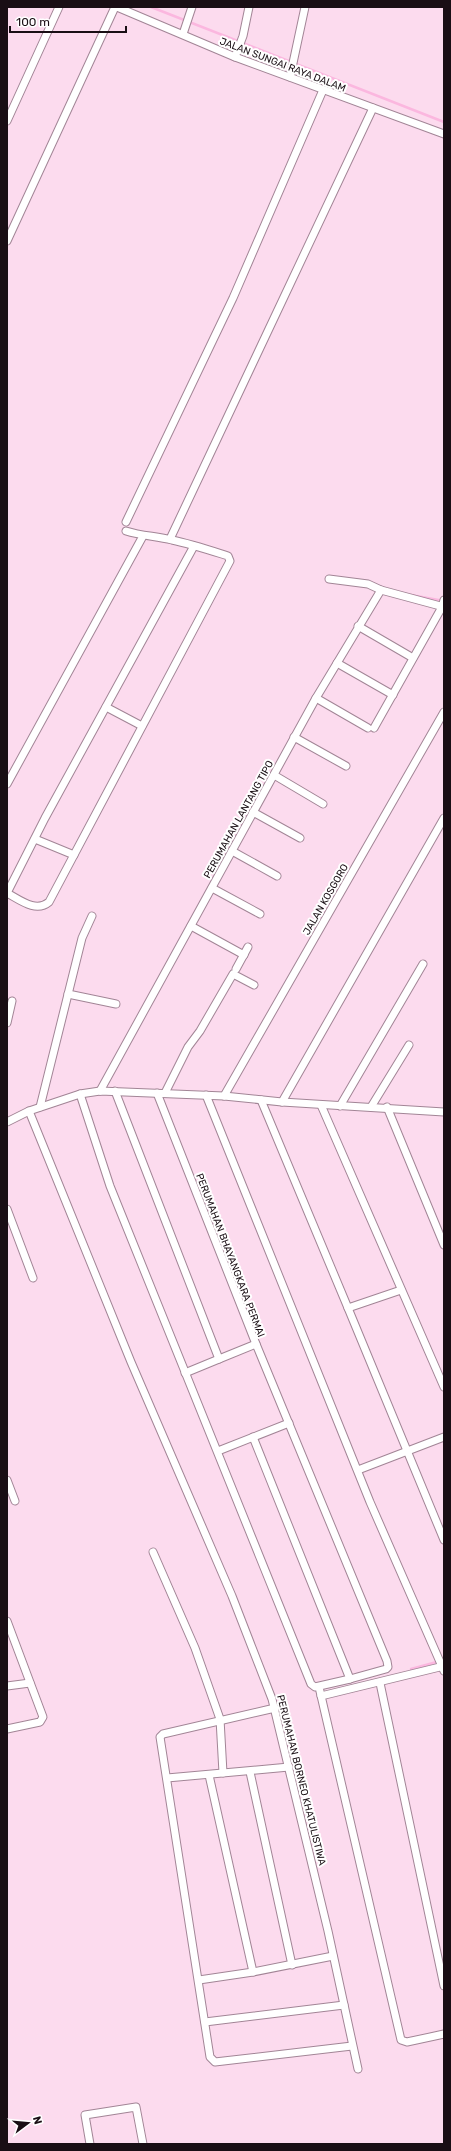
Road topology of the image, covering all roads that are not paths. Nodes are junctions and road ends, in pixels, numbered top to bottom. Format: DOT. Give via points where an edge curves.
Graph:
graph roads {
  1 [pos="60,7"];
  2 [pos="116,7"];
  3 [pos="250,7"];
  4 [pos="305,7"];
  5 [pos="192,10"];
  6 [pos="185,31"];
  7 [pos="236,54"];
  8 [pos="290,77"];
  9 [pos="323,90"];
  10 [pos="372,108"];
  11 [pos="7,121"];
  12 [pos="444,134"];
  13 [pos="7,241"];
  14 [pos="126,522"];
  15 [pos="126,530"];
  16 [pos="143,536"];
  17 [pos="170,539"];
  18 [pos="194,546"];
  19 [pos="329,579"];
  20 [pos="381,590"];
  21 [pos="443,605"];
  22 [pos="358,626"];
  23 [pos="413,658"];
  24 [pos="337,663"];
  25 [pos="393,695"];
  26 [pos="316,698"];
  27 [pos="106,707"];
  28 [pos="444,712"];
  29 [pos="142,726"];
  30 [pos="294,737"];
  31 [pos="346,766"];
  32 [pos="274,776"];
  33 [pos="7,784"];
  34 [pos="323,804"];
  35 [pos="254,812"];
  36 [pos="444,818"];
  37 [pos="35,838"];
  38 [pos="300,838"];
  39 [pos="232,851"];
  40 [pos="74,855"];
  41 [pos="277,876"];
  42 [pos="212,888"];
  43 [pos="7,893"];
  44 [pos="260,914"];
  45 [pos="92,916"];
  46 [pos="191,926"];
  47 [pos="248,947"];
  48 [pos="244,955"];
  49 [pos="423,964"];
  50 [pos="236,969"];
  51 [pos="254,985"];
  52 [pos="68,994"];
  53 [pos="12,1001"];
  54 [pos="116,1004"];
  55 [pos="7,1023"];
  56 [pos="409,1045"];
  57 [pos="100,1091"];
  58 [pos="115,1091"];
  59 [pos="157,1093"];
  60 [pos="165,1093"];
  61 [pos="80,1094"];
  62 [pos="206,1095"];
  63 [pos="224,1096"];
  64 [pos="261,1100"];
  65 [pos="282,1102"];
  66 [pos="321,1105"];
  67 [pos="340,1106"];
  68 [pos="40,1107"];
  69 [pos="371,1107"];
  70 [pos="387,1107"];
  71 [pos="29,1111"];
  72 [pos="444,1112"];
  73 [pos="7,1122"];
  74 [pos="7,1209"];
  75 [pos="444,1245"];
  76 [pos="33,1278"];
  77 [pos="401,1290"];
  78 [pos="348,1308"];
  79 [pos="256,1344"];
  80 [pos="219,1359"];
  81 [pos="185,1374"];
  82 [pos="444,1387"];
  83 [pos="289,1423"];
  84 [pos="253,1437"];
  85 [pos="444,1437"];
  86 [pos="218,1451"];
  87 [pos="408,1451"];
  88 [pos="358,1470"];
  89 [pos="7,1480"];
  90 [pos="15,1500"];
  91 [pos="444,1540"];
  92 [pos="153,1552"];
  93 [pos="7,1621"];
  94 [pos="442,1666"];
  95 [pos="350,1680"];
  96 [pos="30,1683"];
  97 [pos="380,1683"];
  98 [pos="7,1686"];
  99 [pos="320,1692"];
  100 [pos="274,1703"];
  101 [pos="219,1718"];
  102 [pos="7,1728"];
  103 [pos="289,1767"];
  104 [pos="250,1772"];
  105 [pos="224,1773"];
  106 [pos="209,1776"];
  107 [pos="167,1778"];
  108 [pos="333,1956"];
  109 [pos="292,1965"];
  110 [pos="253,1972"];
  111 [pos="199,1980"];
  112 [pos="444,1986"];
  113 [pos="344,2005"];
  114 [pos="205,2022"];
  115 [pos="444,2034"];
  116 [pos="352,2046"];
  117 [pos="358,2068"];
  118 [pos="90,2144"];
  119 [pos="143,2144"];
  1 -- 11 [label="street"];
  2 -- 6 [label="street, JALAN SUNGAI RAYA DALAM"];
  2 -- 13 [label="street"];
  3 -- 7 [label="street"];
  4 -- 8 [label="street"];
  5 -- 6 [label="street"];
  6 -- 7 [label="street, JALAN SUNGAI RAYA DALAM"];
  7 -- 8 [label="street, JALAN SUNGAI RAYA DALAM"];
  8 -- 9 [label="street, JALAN SUNGAI RAYA DALAM"];
  9 -- 10 [label="street, JALAN SUNGAI RAYA DALAM"];
  9 -- 14 [label="street" via="233,298"];
  10 -- 12 [label="street, JALAN SUNGAI RAYA DALAM"];
  10 -- 17 [label="street"];
  15 -- 16 [label="street"];
  16 -- 17 [label="street"];
  16 -- 33 [label="street"];
  17 -- 18 [label="street"];
  18 -- 27 [label="street"];
  18 -- 29 [label="street" via="228,556 230,561"];
  19 -- 20 [label="street" via="368,584"];
  20 -- 21 [label="street"];
  20 -- 22 [label="street, PERUMAHAN LANTANG TIPO"];
  21 -- 23 [label="street"];
  22 -- 23 [label="street"];
  22 -- 24 [label="street, PERUMAHAN LANTANG TIPO"];
  23 -- 25 [label="street"];
  24 -- 25 [label="street"];
  24 -- 26 [label="street, PERUMAHAN LANTANG TIPO"];
  25 -- 26 [label="street" via="371,728"];
  26 -- 30 [label="street, PERUMAHAN LANTANG TIPO"];
  27 -- 29 [label="street"];
  27 -- 37 [label="street"];
  28 -- 63 [label="street, JALAN KOSGORO"];
  29 -- 40 [label="street"];
  30 -- 31 [label="street"];
  30 -- 32 [label="street, PERUMAHAN LANTANG TIPO"];
  32 -- 34 [label="street"];
  32 -- 35 [label="street, PERUMAHAN LANTANG TIPO"];
  35 -- 38 [label="street"];
  35 -- 39 [label="street, PERUMAHAN LANTANG TIPO"];
  36 -- 65 [label="street"];
  37 -- 40 [label="street"];
  37 -- 43 [label="street"];
  39 -- 41 [label="street"];
  39 -- 42 [label="street, PERUMAHAN LANTANG TIPO"];
  40 -- 43 [label="street" via="49,902 44,906 33,906"];
  42 -- 44 [label="street"];
  42 -- 46 [label="street, PERUMAHAN LANTANG TIPO"];
  45 -- 52 [label="street" via="82,938"];
  46 -- 48 [label="street"];
  46 -- 57 [label="street, PERUMAHAN LANTANG TIPO"];
  47 -- 48 [label="street"];
  48 -- 50 [label="street"];
  49 -- 67 [label="street"];
  51 -- 60 [label="street" via="233,974 188,1047"];
  52 -- 54 [label="street"];
  52 -- 68 [label="street"];
  53 -- 55 [label="street"];
  56 -- 69 [label="street"];
  57 -- 58 [label="street"];
  57 -- 61 [label="street"];
  58 -- 59 [label="street"];
  58 -- 80 [label="street"];
  59 -- 60 [label="street"];
  59 -- 79 [label="street, PERUMAHAN BHAYANGKARA PERMAI"];
  60 -- 62 [label="street"];
  61 -- 68 [label="street"];
  61 -- 81 [label="street" via="110,1186"];
  62 -- 63 [label="street"];
  62 -- 88 [label="street"];
  63 -- 64 [label="street"];
  64 -- 65 [label="street"];
  64 -- 78 [label="street"];
  65 -- 66 [label="street"];
  66 -- 67 [label="street"];
  66 -- 77 [label="street"];
  67 -- 69 [label="street"];
  68 -- 71 [label="street"];
  69 -- 70 [label="street"];
  70 -- 72 [label="street"];
  70 -- 75 [label="street"];
  71 -- 73 [label="street"];
  71 -- 100 [label="street, PERUMAHAN BORNEO KHATULISTIWA" via="198,1521 232,1596"];
  74 -- 76 [label="street"];
  77 -- 78 [label="street"];
  77 -- 82 [label="street"];
  78 -- 87 [label="street"];
  79 -- 80 [label="street"];
  79 -- 83 [label="street, PERUMAHAN BHAYANGKARA PERMAI"];
  80 -- 81 [label="street"];
  81 -- 86 [label="street"];
  83 -- 84 [label="street"];
  83 -- 95 [label="street, PERUMAHAN BHAYANGKARA PERMAI" via="388,1664 386,1669"];
  84 -- 86 [label="street"];
  84 -- 95 [label="street"];
  85 -- 87 [label="street"];
  86 -- 99 [label="street" via="283,1618 311,1684"];
  87 -- 88 [label="street"];
  87 -- 91 [label="street"];
  88 -- 94 [label="street" via="408,1592"];
  89 -- 90 [label="street"];
  92 -- 101 [label="street" via="195,1648"];
  93 -- 96 [label="street"];
  94 -- 97 [label="street"];
  95 -- 99 [label="street"];
  96 -- 98 [label="street"];
  96 -- 102 [label="street" via="42,1720"];
  97 -- 99 [label="street"];
  97 -- 112 [label="street"];
  99 -- 115 [label="street" via="401,2040 407,2042"];
  100 -- 101 [label="street"];
  100 -- 103 [label="street, PERUMAHAN BORNEO KHATULISTIWA"];
  101 -- 105 [label="street"];
  101 -- 107 [label="street" via="161,1735"];
  103 -- 104 [label="street"];
  103 -- 108 [label="street, PERUMAHAN BORNEO KHATULISTIWA"];
  104 -- 105 [label="street"];
  104 -- 109 [label="street"];
  105 -- 106 [label="street"];
  106 -- 107 [label="street"];
  106 -- 110 [label="street"];
  107 -- 111 [label="street" via="178,1861"];
  108 -- 109 [label="street"];
  108 -- 113 [label="street, PERUMAHAN BORNEO KHATULISTIWA"];
  109 -- 110 [label="street"];
  110 -- 111 [label="street"];
  111 -- 114 [label="street"];
  113 -- 114 [label="street"];
  113 -- 116 [label="street, PERUMAHAN BORNEO KHATULISTIWA"];
  114 -- 116 [label="street" via="210,2057 215,2062"];
  116 -- 117 [label="street, PERUMAHAN BORNEO KHATULISTIWA"];
  118 -- 119 [label="street" via="85,2115 136,2107"];
}
